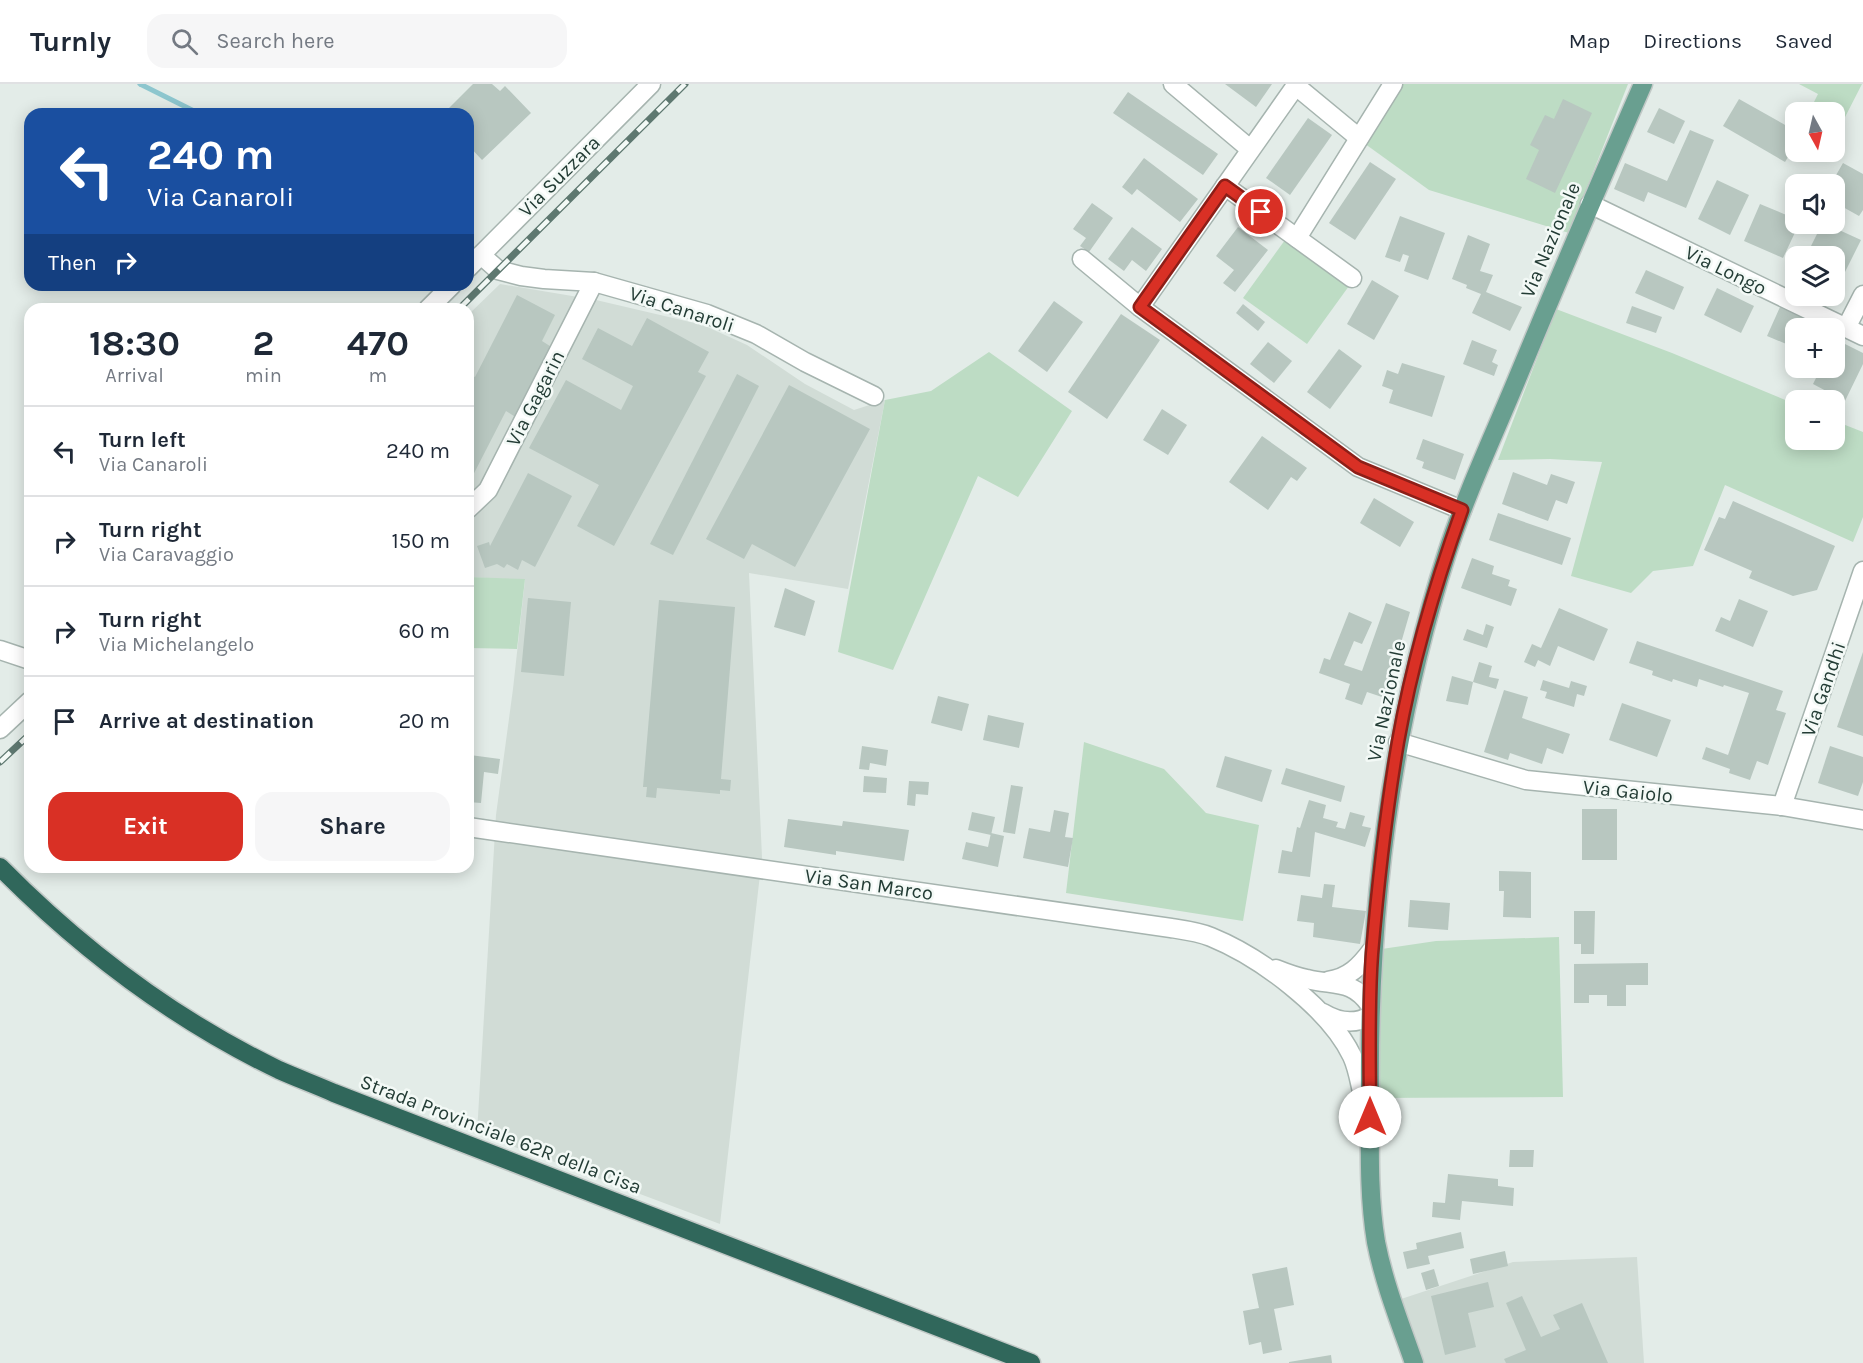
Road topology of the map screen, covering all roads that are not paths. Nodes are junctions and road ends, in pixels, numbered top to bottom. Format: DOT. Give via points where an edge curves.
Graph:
graph roads {
  1 [pos="651,84"];
  2 [pos="1173,84"];
  3 [pos="1393,84"];
  4 [pos="1643,84"];
  5 [pos="1296,85"];
  6 [pos="1359,138"];
  7 [pos="1250,149"];
  8 [pos="1225,186"];
  9 [pos="1590,204"];
  10 [pos="1297,238"];
  11 [pos="1082,259"];
  12 [pos="474,262"];
  13 [pos="1353,278"];
  14 [pos="594,282"];
  15 [pos="446,291"];
  16 [pos="1863,296"];
  17 [pos="434,303"];
  18 [pos="1140,307"];
  19 [pos="1846,328"];
  20 [pos="1863,336"];
  21 [pos="874,396"];
  22 [pos="474,503"];
  23 [pos="1462,510"];
  24 [pos="1863,571"];
  25 [pos="1859,598"];
  26 [pos="0,650"];
  27 [pos="24,658"];
  28 [pos="24,707"];
  29 [pos="0,729"];
  30 [pos="1398,742"];
  31 [pos="1782,806"];
  32 [pos="1863,820"];
  33 [pos="474,828"];
  34 [pos="0,867"];
  35 [pos="1372,950"];
  36 [pos="1263,965"];
  37 [pos="1323,982"];
  38 [pos="1319,1011"];
  39 [pos="1370,1011"];
  40 [pos="1370,1117"];
  41 [pos="1031,1363"];
  42 [pos="1414,1363"];
  1 -- 12 [label="street, Via Suzzara"];
  2 -- 7 [label="street"];
  3 -- 6 [label="street"];
  4 -- 9 [label="main road, Via Nazionale"];
  5 -- 6 [label="street"];
  5 -- 7 [label="street"];
  6 -- 10 [label="street"];
  7 -- 8 [label="street"];
  8 -- 10 [label="street"];
  8 -- 18 [label="street"];
  9 -- 19 [label="street, Via Longo"];
  9 -- 23 [label="main road, Via Nazionale"];
  10 -- 13 [label="street"];
  11 -- 18 [label="street"];
  12 -- 14 [label="street, Via Canaroli" via="521,276"];
  14 -- 21 [label="street, Via Canaroli" via="707,314 756,334"];
  14 -- 22 [label="street, Via Gagarin" via="488,490"];
  15 -- 17 [label="street"];
  16 -- 19 [label="street"];
  18 -- 23 [label="street" via="1358,467"];
  19 -- 20 [label="street, Via Longo"];
  23 -- 30 [label="main road, Via Nazionale" via="1425,625"];
  24 -- 25 [label="street, Via Gandhi"];
  25 -- 31 [label="street, Via Gandhi"];
  26 -- 27 [label="street"];
  28 -- 29 [label="street"];
  30 -- 31 [label="street, Via Gaiolo" via="1526,780"];
  30 -- 35 [label="main road, Via Nazionale"];
  31 -- 32 [label="street, Via Gaiolo"];
  33 -- 36 [label="street, Via San Marco" via="1171,928 1209,936"];
  34 -- 41 [label="highway, Strada Provinciale 62R della Cisa" via="106,962 194,1023 280,1070"];
  35 -- 37 [label="street" via="1349,975"];
  35 -- 39 [label="main road, Via Nazionale"];
  36 -- 37 [label="street, Via San Marco"];
  36 -- 38 [label="street, Via San Marco"];
  37 -- 39 [label="street, Via San Marco" via="1352,987 1366,999"];
  38 -- 39 [label="street, Via San Marco" via="1341,1022 1363,1020"];
  38 -- 40 [label="street, Via San Marco" via="1342,1037 1353,1057"];
  39 -- 40 [label="main road, Via Nazionale"];
  40 -- 42 [label="main road, Via Nazionale" via="1376,1238 1383,1274"];
}
